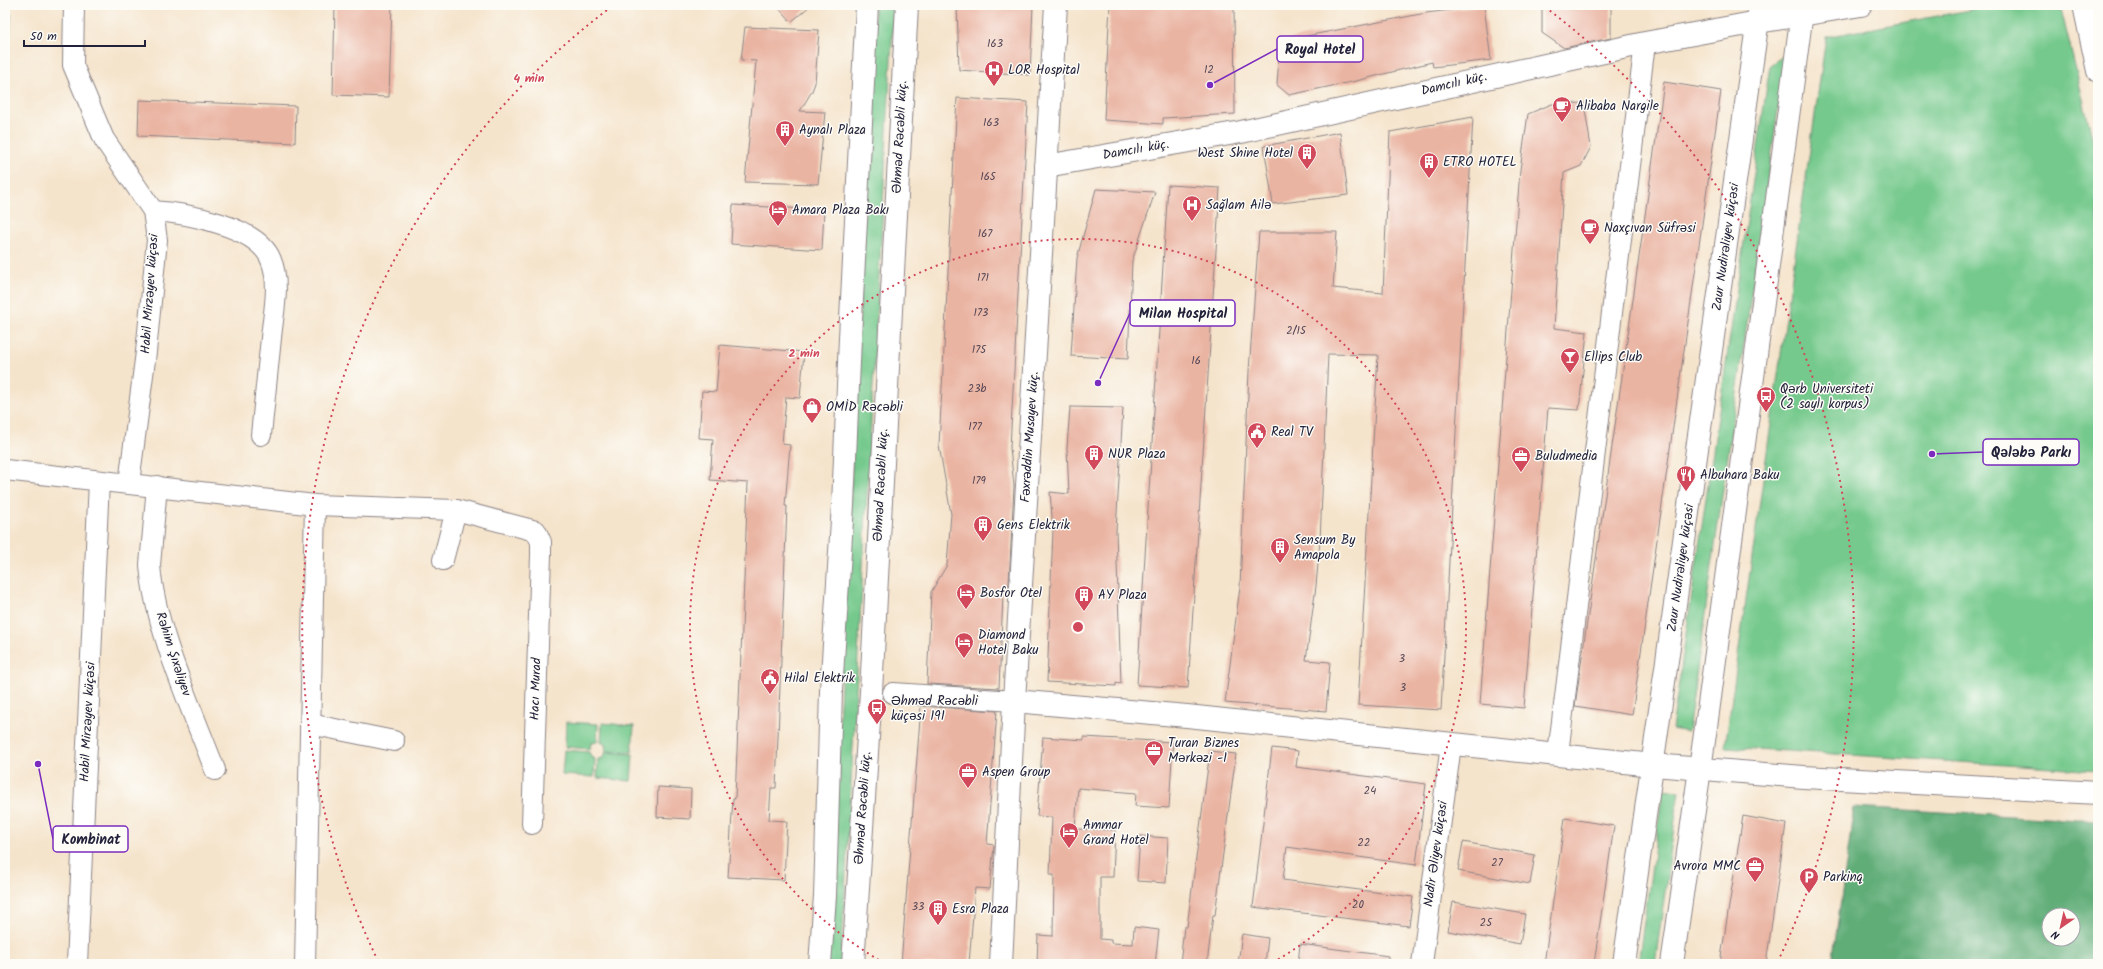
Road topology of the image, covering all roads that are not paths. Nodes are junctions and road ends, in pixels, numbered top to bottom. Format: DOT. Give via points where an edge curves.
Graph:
graph roads {
  1 [pos="74,5"];
  2 [pos="867,5"];
  3 [pos="907,5"];
  4 [pos="1056,5"];
  5 [pos="1861,5"];
  6 [pos="2084,5"];
  7 [pos="1802,10"];
  8 [pos="1759,13"];
  9 [pos="1645,43"];
  10 [pos="2098,71"];
  11 [pos="1046,166"];
  12 [pos="153,211"];
  13 [pos="261,435"];
  14 [pos="5,470"];
  15 [pos="99,481"];
  16 [pos="129,483"];
  17 [pos="157,486"];
  18 [pos="315,505"];
  19 [pos="456,510"];
  20 [pos="442,560"];
  21 [pos="893,693"];
  22 [pos="1014,700"];
  23 [pos="310,724"];
  24 [pos="394,741"];
  25 [pos="1451,744"];
  26 [pos="1558,754"];
  27 [pos="1653,765"];
  28 [pos="1700,769"];
  29 [pos="215,770"];
  30 [pos="2098,793"];
  31 [pos="532,824"];
  32 [pos="77,964"];
  33 [pos="305,964"];
  34 [pos="820,964"];
  35 [pos="852,964"];
  36 [pos="1001,964"];
  37 [pos="1422,964"];
  38 [pos="1624,964"];
  39 [pos="1672,964"];
  1 -- 12 [label="street, Habil Mirzəyev küçəsi" via="73,65 104,139"];
  2 -- 34 [label="street" via="843,505 831,690 825,896"];
  3 -- 35 [label="street, Əhməd Rəcəbli küç." via="871,692"];
  4 -- 11 [label="street, Fəxrəddin Musayev küç."];
  5 -- 7 [label="street, Damcılı küç."];
  6 -- 10 [label="street"];
  7 -- 8 [label="street, Damcılı küç."];
  7 -- 28 [label="street"];
  8 -- 9 [label="street, Damcılı küç."];
  8 -- 27 [label="street, Zaur Nudirəliyev küçəsi"];
  9 -- 11 [label="street, Damcılı küç." via="1240,132"];
  9 -- 26 [label="street"];
  11 -- 22 [label="street, Fəxrəddin Musayev küç."];
  12 -- 13 [label="street" via="178,212 239,230 257,240 271,260 276,285"];
  12 -- 16 [label="street, Habil Mirzəyev küçəsi" via="156,248"];
  14 -- 15 [label="street"];
  15 -- 16 [label="street"];
  15 -- 32 [label="street, Habil Mirzəyev küçəsi"];
  16 -- 17 [label="street"];
  17 -- 18 [label="street"];
  17 -- 29 [label="street, Rəhim Şıxəliyev" via="151,578 165,636"];
  18 -- 19 [label="street"];
  18 -- 23 [label="street"];
  19 -- 20 [label="street"];
  19 -- 31 [label="street, Hacı Murad" via="524,526 536,532 541,542"];
  21 -- 22 [label="street"];
  22 -- 25 [label="street"];
  22 -- 36 [label="street, Fəxrəddin Musayev küç."];
  23 -- 24 [label="street"];
  23 -- 33 [label="street"];
  25 -- 26 [label="street"];
  25 -- 37 [label="street, Nadir Əliyev küçəsi"];
  26 -- 27 [label="street"];
  27 -- 28 [label="street"];
  27 -- 38 [label="street, Zaur Nudirəliyev küçəsi"];
  28 -- 30 [label="street"];
  28 -- 39 [label="street"];
}
